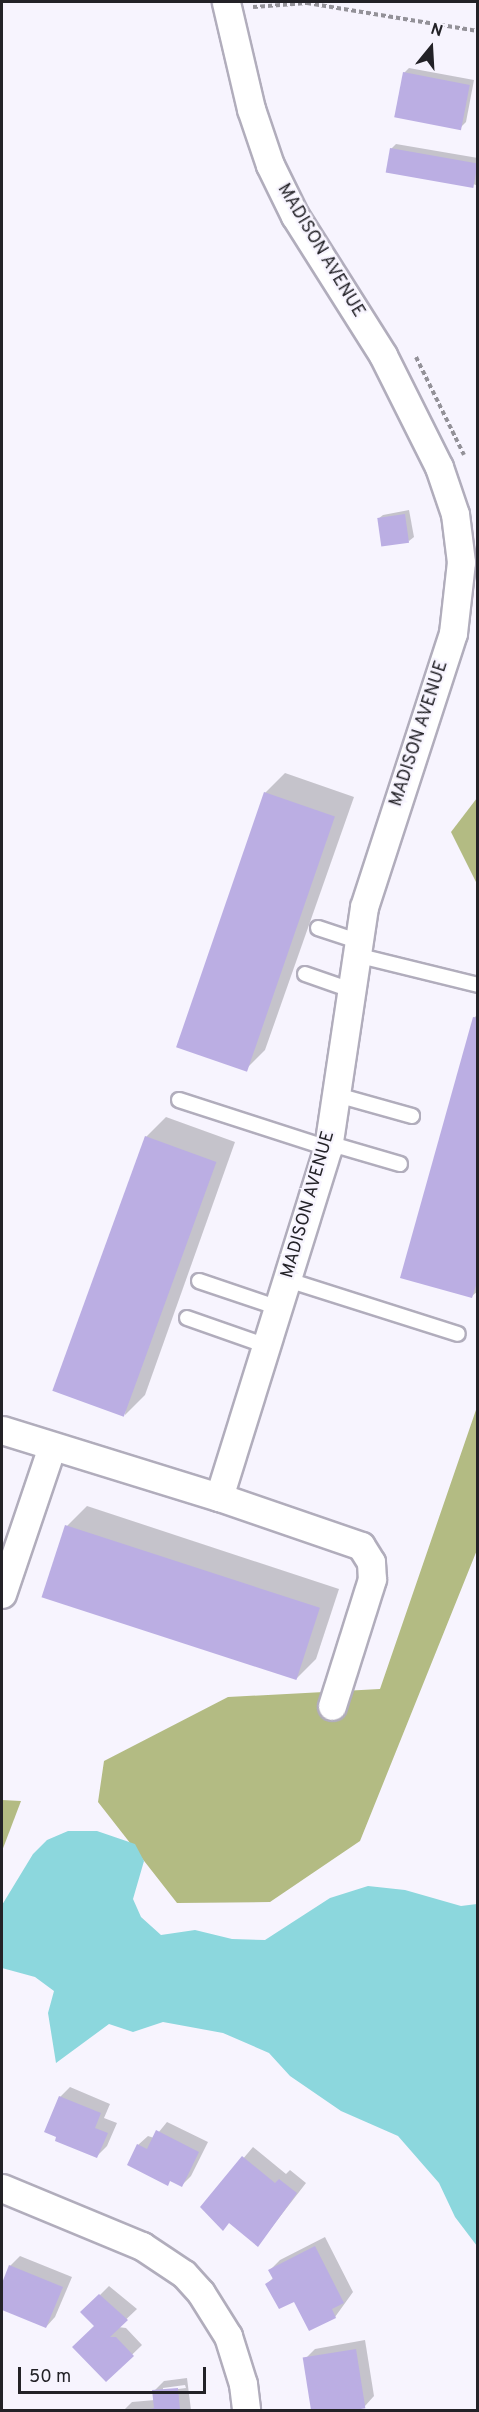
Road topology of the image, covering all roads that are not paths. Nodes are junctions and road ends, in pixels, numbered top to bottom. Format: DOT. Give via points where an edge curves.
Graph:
graph roads {
  1 [pos="226,2"];
  2 [pos="318,928"];
  3 [pos="356,948"];
  4 [pos="305,975"];
  5 [pos="477,985"];
  6 [pos="351,990"];
  7 [pos="337,1095"];
  8 [pos="178,1100"];
  9 [pos="411,1116"];
  10 [pos="328,1145"];
  11 [pos="400,1164"];
  12 [pos="288,1280"];
  13 [pos="199,1281"];
  14 [pos="279,1308"];
  15 [pos="187,1318"];
  16 [pos="458,1334"];
  17 [pos="267,1346"];
  18 [pos="2,1430"];
  19 [pos="52,1446"];
  20 [pos="219,1497"];
  21 [pos="2,1594"];
  22 [pos="332,1706"];
  23 [pos="2,2188"];
  24 [pos="246,2410"];
  1 -- 3 [label="street, MADISON AVENUE" via="251,109 270,165 295,216 383,355 439,467 459,538 461,586 453,633 374,873"];
  2 -- 3 [label="lane"];
  3 -- 5 [label="lane"];
  3 -- 6 [label="street, MADISON AVENUE"];
  4 -- 6 [label="lane"];
  6 -- 7 [label="street, MADISON AVENUE"];
  7 -- 9 [label="lane"];
  7 -- 10 [label="street, MADISON AVENUE"];
  8 -- 10 [label="lane"];
  10 -- 11 [label="lane"];
  10 -- 12 [label="street, MADISON AVENUE"];
  12 -- 14 [label="street, MADISON AVENUE"];
  12 -- 16 [label="lane"];
  13 -- 14 [label="lane"];
  14 -- 17 [label="street, MADISON AVENUE"];
  15 -- 17 [label="lane"];
  17 -- 20 [label="street, MADISON AVENUE"];
  18 -- 19 [label="street"];
  19 -- 20 [label="street"];
  19 -- 21 [label="street"];
  20 -- 22 [label="street" via="353,1541 367,1553 372,1580"];
  23 -- 24 [label="street" via="142,2246 184,2274 228,2336 243,2384"];
}
